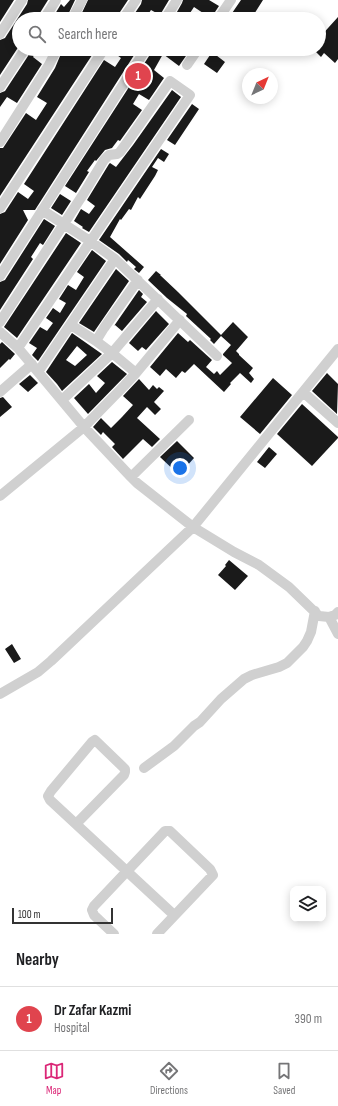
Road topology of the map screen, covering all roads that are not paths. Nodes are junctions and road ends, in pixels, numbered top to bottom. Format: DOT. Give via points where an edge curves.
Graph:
graph roads {
  1 [pos="22,0"];
  2 [pos="56,0"];
  3 [pos="82,0"];
  4 [pos="136,0"];
  5 [pos="177,0"];
  6 [pos="231,0"];
  7 [pos="14,12"];
  8 [pos="48,12"];
  9 [pos="76,12"];
  10 [pos="128,12"];
  11 [pos="169,12"];
  12 [pos="223,12"];
  13 [pos="12,15"];
  14 [pos="0,34"];
  15 [pos="20,56"];
  16 [pos="54,56"];
  17 [pos="99,56"];
  18 [pos="141,56"];
  19 [pos="193,56"];
  20 [pos="187,65"];
  21 [pos="0,87"];
  22 [pos="0,142"];
  23 [pos="0,208"];
  24 [pos="42,210"];
  25 [pos="64,224"];
  26 [pos="90,241"];
  27 [pos="115,259"];
  28 [pos="0,276"];
  29 [pos="138,280"];
  30 [pos="158,299"];
  31 [pos="180,320"];
  32 [pos="0,322"];
  33 [pos="71,324"];
  34 [pos="2,336"];
  35 [pos="96,341"];
  36 [pos="18,348"];
  37 [pos="338,349"];
  38 [pos="112,353"];
  39 [pos="217,356"];
  40 [pos="35,368"];
  41 [pos="136,373"];
  42 [pos="0,392"];
  43 [pos="303,392"];
  44 [pos="62,400"];
  45 [pos="189,420"];
  46 [pos="338,422"];
  47 [pos="84,427"];
  48 [pos="130,477"];
  49 [pos="0,496"];
  50 [pos="193,527"];
  51 [pos="314,611"];
  52 [pos="338,612"];
  53 [pos="329,617"];
  54 [pos="338,634"];
  55 [pos="0,694"];
  56 [pos="144,768"];
  57 [pos="76,824"];
  58 [pos="127,871"];
  59 [pos="174,915"];
  60 [pos="114,934"];
  61 [pos="157,934"];
  1 -- 7 [label="street"];
  2 -- 8 [label="street"];
  3 -- 9 [label="street"];
  4 -- 10 [label="street"];
  5 -- 11 [label="street"];
  6 -- 12 [label="street"];
  13 -- 14 [label="street"];
  15 -- 21 [label="street"];
  16 -- 22 [label="street"];
  17 -- 23 [label="street"];
  18 -- 24 [label="street"];
  19 -- 20 [label="street"];
  24 -- 25 [label="street"];
  24 -- 28 [label="street"];
  25 -- 26 [label="street"];
  25 -- 26 [label="street" via="104,160 109,155 120,152 170,81 190,95"];
  25 -- 32 [label="street"];
  26 -- 27 [label="street"];
  26 -- 36 [label="street"];
  27 -- 29 [label="street"];
  27 -- 33 [label="street"];
  29 -- 30 [label="street"];
  29 -- 35 [label="street"];
  30 -- 31 [label="street"];
  30 -- 38 [label="street"];
  31 -- 39 [label="street"];
  31 -- 41 [label="street"];
  33 -- 35 [label="street"];
  33 -- 40 [label="street"];
  34 -- 36 [label="street"];
  35 -- 38 [label="street"];
  36 -- 40 [label="street"];
  37 -- 43 [label="street"];
  38 -- 41 [label="street"];
  38 -- 44 [label="street"];
  40 -- 42 [label="street"];
  40 -- 44 [label="street"];
  41 -- 47 [label="street"];
  43 -- 46 [label="street"];
  43 -- 50 [label="street"];
  44 -- 47 [label="street"];
  45 -- 48 [label="street"];
  47 -- 48 [label="street"];
  47 -- 49 [label="street"];
  48 -- 50 [label="street"];
  50 -- 51 [label="street" via="259,565 289,587"];
  50 -- 55 [label="street" via="51,661 38,672"];
  51 -- 53 [label="street" via="319,616"];
  51 -- 56 [label="street" via="307,641 287,663 244,679 174,746"];
  52 -- 53 [label="street"];
  53 -- 54 [label="street"];
  57 -- 57 [label="street" via="125,772 125,769 95,740 48,796"];
  57 -- 58 [label="street"];
  58 -- 59 [label="street"];
  58 -- 59 [label="street" via="170,831 210,870 212,875"];
  58 -- 60 [label="street" via="92,910"];
  59 -- 61 [label="street"];
}
